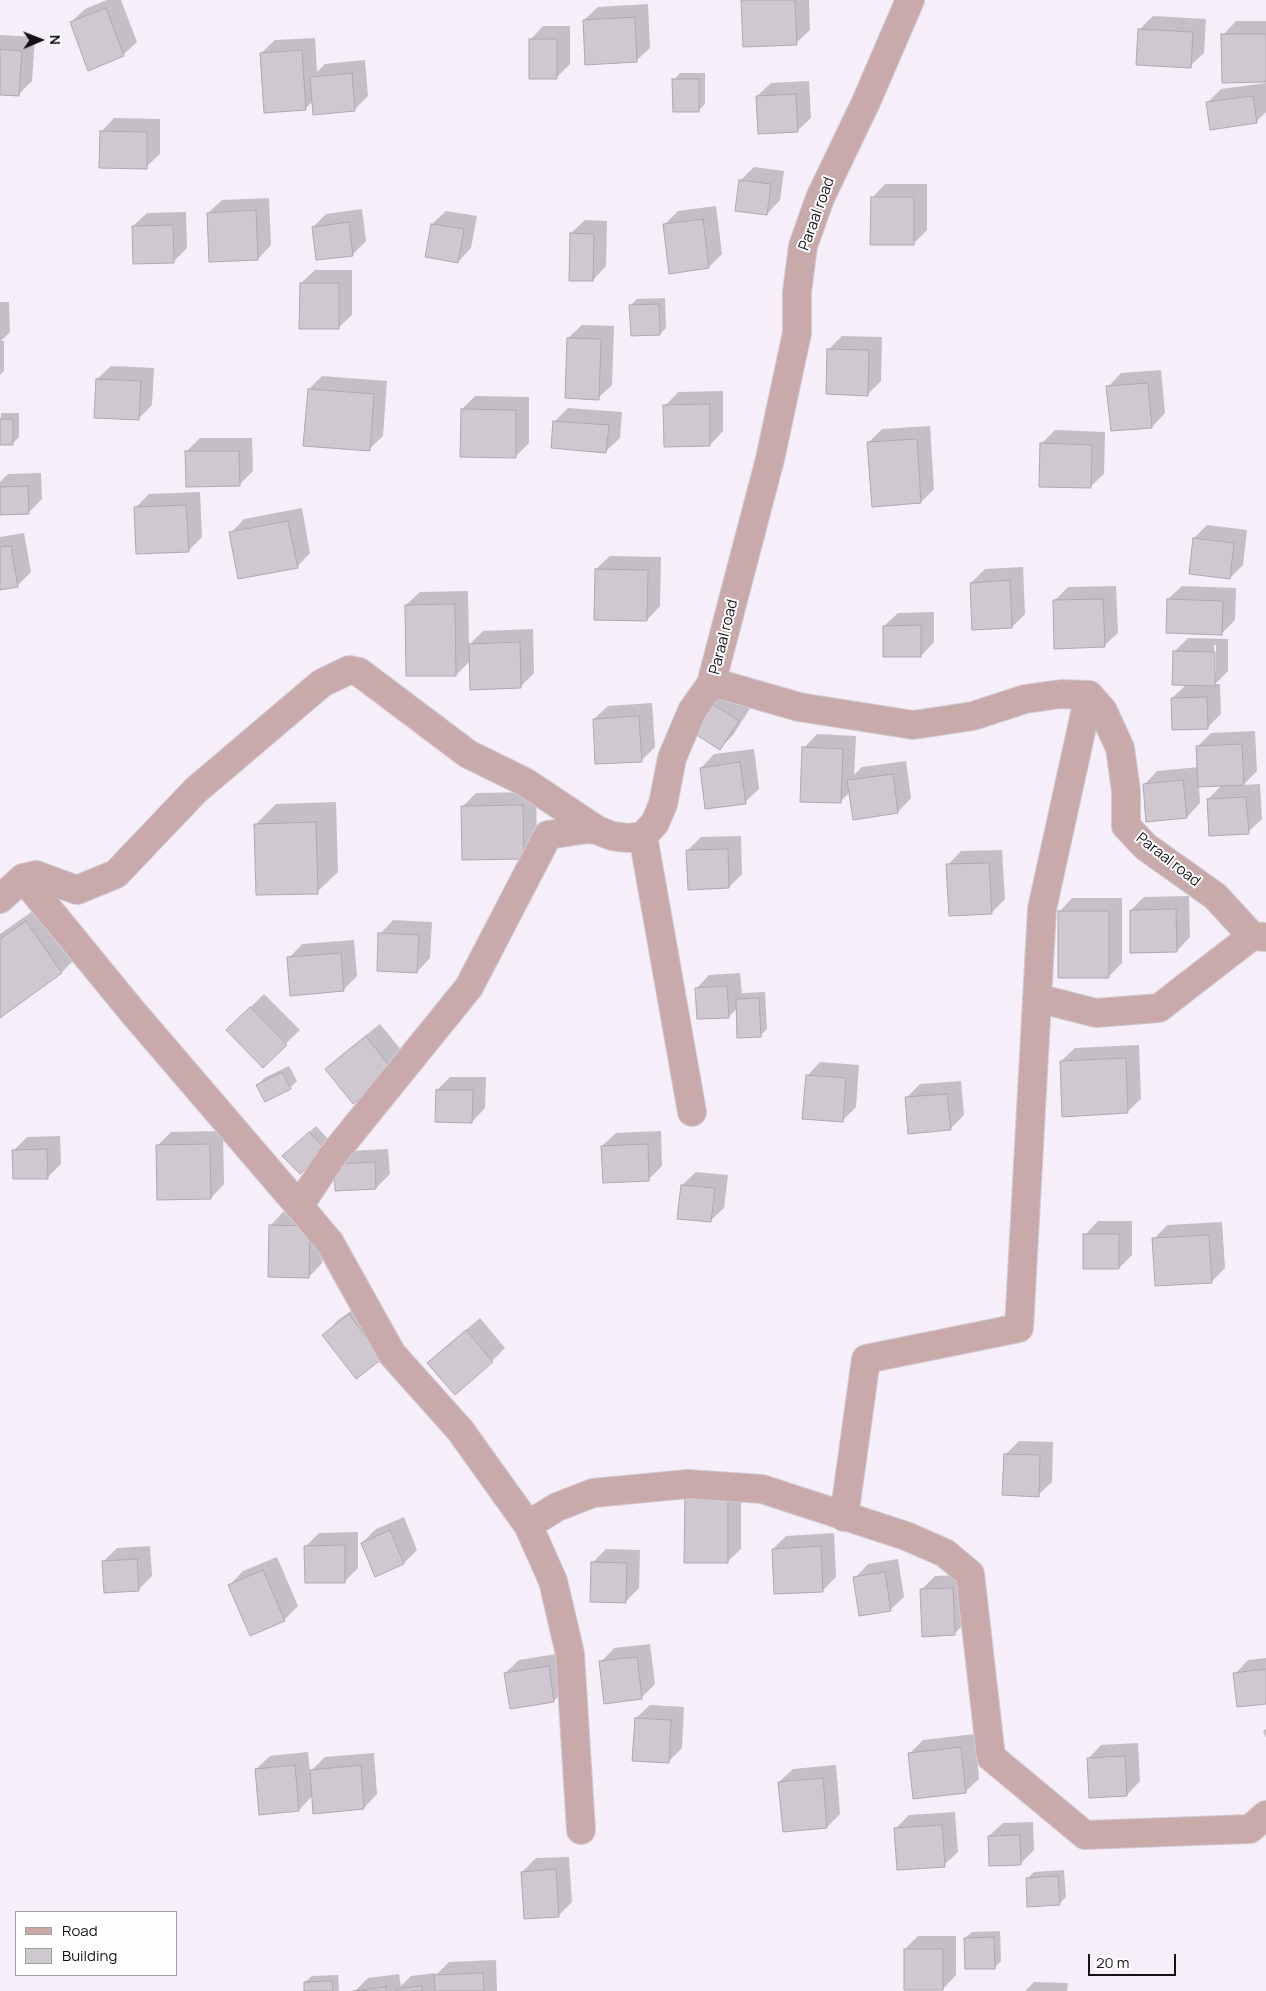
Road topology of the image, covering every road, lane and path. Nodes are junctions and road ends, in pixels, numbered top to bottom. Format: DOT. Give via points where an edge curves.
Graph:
graph roads {
  1 [pos="910,0"];
  2 [pos="711,684"];
  3 [pos="1089,695"];
  4 [pos="598,830"];
  5 [pos="643,836"];
  6 [pos="23,878"];
  7 [pos="0,899"];
  8 [pos="1259,937"];
  9 [pos="1037,998"];
  10 [pos="692,1112"];
  11 [pos="299,1206"];
  12 [pos="844,1517"];
  13 [pos="528,1525"];
  14 [pos="1266,1815"];
  15 [pos="581,1830"];
  1 -- 2 [label="street, Paraal road" via="820,198 803,246 795,343 770,459"];
  2 -- 3 [label="street, Paraal road" via="799,707 913,725 972,716 1025,699 1061,694"];
  2 -- 5 [label="street" via="692,711 672,758 663,804 655,823"];
  3 -- 8 [label="street, Paraal road" via="1103,711 1120,748 1126,791 1126,826 1146,847 1215,896"];
  3 -- 9 [label="street" via="1042,909"];
  4 -- 5 [label="street" via="612,836"];
  4 -- 6 [label="street" via="525,782 468,754 359,672 349,670 322,683 196,790 116,874 77,890 36,875"];
  4 -- 11 [label="street" via="548,835 469,987 333,1155"];
  5 -- 10 [label="street"];
  6 -- 7 [label="street"];
  6 -- 11 [label="street"];
  8 -- 9 [label="street" via="1159,1008 1096,1013"];
  9 -- 12 [label="street" via="1019,1328 866,1359"];
  11 -- 13 [label="street" via="330,1243 392,1354 460,1430"];
  12 -- 13 [label="street" via="762,1488 688,1484 593,1493"];
  12 -- 14 [label="street" via="906,1536 945,1553 970,1574 991,1757 1084,1835 1250,1829"];
  13 -- 15 [label="street" via="553,1581 570,1654"];
}
